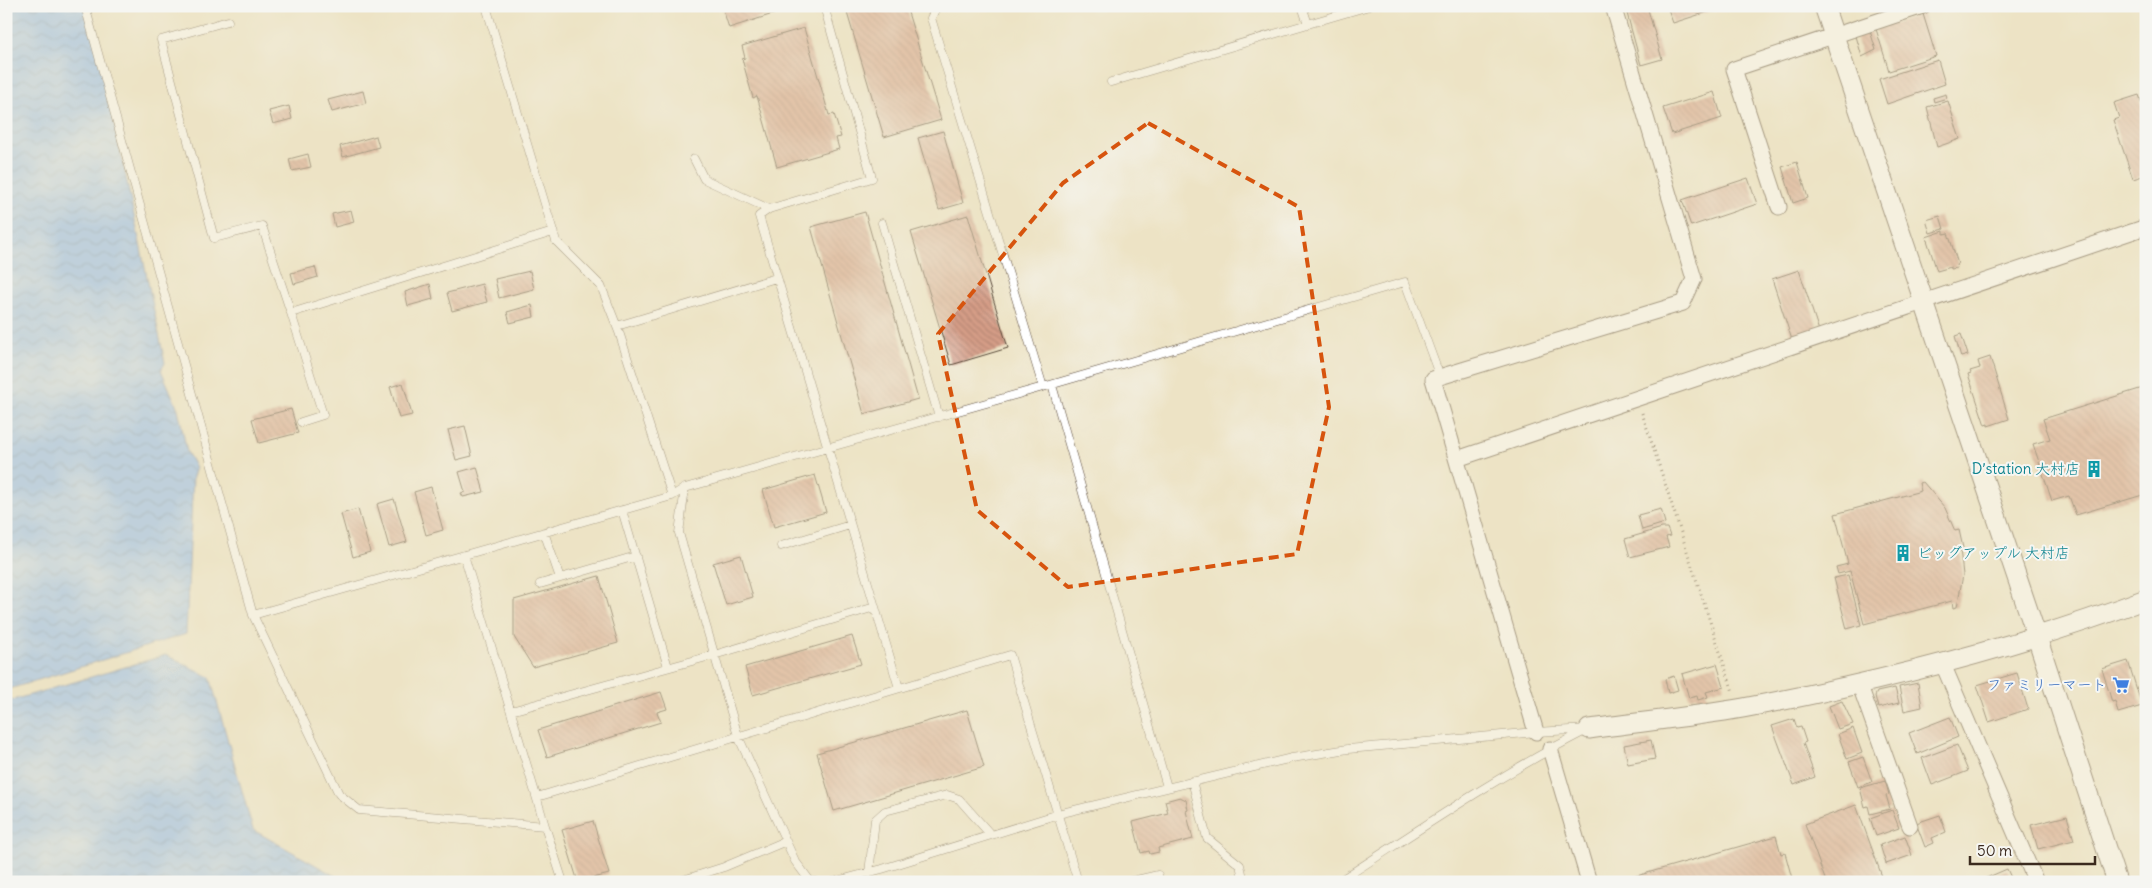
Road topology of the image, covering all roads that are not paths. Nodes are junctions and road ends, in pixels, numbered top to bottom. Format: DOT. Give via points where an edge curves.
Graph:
graph roads {
  1 [pos="85,6"];
  2 [pos="486,6"];
  3 [pos="824,6"];
  4 [pos="937,6"];
  5 [pos="1302,6"];
  6 [pos="1369,6"];
  7 [pos="1613,6"];
  8 [pos="1824,6"];
  9 [pos="1923,6"];
  10 [pos="1884,12"];
  11 [pos="228,22"];
  12 [pos="1308,24"];
  13 [pos="1834,35"];
  14 [pos="1111,82"];
  15 [pos="694,159"];
  16 [pos="1779,207"];
  17 [pos="769,209"];
  18 [pos="882,223"];
  19 [pos="2146,228"];
  20 [pos="553,232"];
  21 [pos="776,278"];
  22 [pos="1923,301"];
  23 [pos="291,313"];
  24 [pos="617,326"];
  25 [pos="1440,377"];
  26 [pos="1052,385"];
  27 [pos="1043,387"];
  28 [pos="939,417"];
  29 [pos="301,422"];
  30 [pos="827,448"];
  31 [pos="1457,459"];
  32 [pos="685,488"];
  33 [pos="672,496"];
  34 [pos="622,510"];
  35 [pos="850,525"];
  36 [pos="544,532"];
  37 [pos="781,546"];
  38 [pos="464,555"];
  39 [pos="636,556"];
  40 [pos="560,578"];
  41 [pos="540,584"];
  42 [pos="2146,599"];
  43 [pos="875,607"];
  44 [pos="253,615"];
  45 [pos="2036,636"];
  46 [pos="714,655"];
  47 [pos="1942,662"];
  48 [pos="668,667"];
  49 [pos="1859,683"];
  50 [pos="899,688"];
  51 [pos="511,711"];
  52 [pos="1589,729"];
  53 [pos="1536,732"];
  54 [pos="738,736"];
  55 [pos="1550,749"];
  56 [pos="1192,781"];
  57 [pos="1167,787"];
  58 [pos="537,797"];
  59 [pos="1058,815"];
  60 [pos="545,826"];
  61 [pos="1910,826"];
  62 [pos="991,836"];
  63 [pos="786,841"];
  64 [pos="869,873"];
  65 [pos="1158,875"];
  66 [pos="563,882"];
  67 [pos="677,882"];
  68 [pos="810,882"];
  69 [pos="815,882"];
  70 [pos="833,882"];
  71 [pos="1078,882"];
  72 [pos="1128,882"];
  73 [pos="1244,882"];
  74 [pos="1338,882"];
  75 [pos="1589,882"];
  76 [pos="2036,882"];
  77 [pos="2117,882"];
  1 -- 44 [label="lane"];
  2 -- 20 [label="lane"];
  3 -- 17 [label="lane" via="872,178"];
  4 -- 27 [label="lane" via="932,18"];
  5 -- 12 [label="lane"];
  6 -- 12 [label="lane"];
  7 -- 25 [label="street" via="1694,279 1683,303"];
  8 -- 13 [label="street"];
  9 -- 10 [label="street"];
  10 -- 13 [label="street"];
  11 -- 23 [label="lane" via="161,40 214,238 262,226"];
  12 -- 14 [label="lane"];
  13 -- 16 [label="street" via="1734,70"];
  13 -- 22 [label="street"];
  15 -- 17 [label="lane" via="704,179"];
  17 -- 21 [label="lane" via="759,216"];
  18 -- 28 [label="lane"];
  19 -- 22 [label="street"];
  20 -- 23 [label="lane"];
  20 -- 24 [label="lane" via="556,241 601,286"];
  21 -- 24 [label="lane"];
  21 -- 30 [label="lane"];
  22 -- 31 [label="street"];
  22 -- 45 [label="street"];
  23 -- 29 [label="lane" via="323,415"];
  24 -- 33 [label="lane"];
  25 -- 26 [label="lane" via="1405,282"];
  25 -- 31 [label="street" via="1433,379"];
  26 -- 27 [label="lane"];
  26 -- 57 [label="lane"];
  27 -- 28 [label="lane"];
  28 -- 30 [label="lane"];
  30 -- 32 [label="lane"];
  30 -- 35 [label="lane"];
  31 -- 53 [label="street"];
  32 -- 33 [label="lane"];
  32 -- 46 [label="lane" via="679,533"];
  33 -- 34 [label="lane"];
  34 -- 36 [label="lane"];
  34 -- 39 [label="lane"];
  35 -- 37 [label="lane"];
  35 -- 43 [label="lane"];
  36 -- 38 [label="lane"];
  36 -- 40 [label="lane"];
  38 -- 44 [label="lane"];
  38 -- 51 [label="lane"];
  39 -- 40 [label="lane"];
  39 -- 48 [label="lane"];
  40 -- 41 [label="lane"];
  42 -- 45 [label="street"];
  43 -- 46 [label="lane"];
  43 -- 50 [label="lane"];
  44 -- 60 [label="lane" via="339,794 359,810"];
  45 -- 47 [label="street"];
  45 -- 77 [label="street"];
  46 -- 48 [label="lane"];
  46 -- 54 [label="lane"];
  47 -- 49 [label="street"];
  47 -- 76 [label="street"];
  48 -- 51 [label="lane"];
  49 -- 52 [label="street" via="1741,708"];
  49 -- 61 [label="street"];
  50 -- 54 [label="lane"];
  50 -- 59 [label="lane" via="1010,655"];
  51 -- 58 [label="lane"];
  52 -- 53 [label="lane"];
  52 -- 55 [label="lane"];
  53 -- 56 [label="lane" via="1348,749"];
  54 -- 58 [label="lane"];
  54 -- 63 [label="lane"];
  55 -- 74 [label="lane"];
  55 -- 75 [label="street"];
  56 -- 57 [label="lane"];
  56 -- 73 [label="lane" via="1207,838 1240,864"];
  57 -- 59 [label="lane"];
  58 -- 60 [label="lane"];
  59 -- 62 [label="lane"];
  59 -- 71 [label="lane"];
  60 -- 66 [label="lane"];
  62 -- 64 [label="lane"];
  62 -- 64 [label="lane" via="959,799 947,794 885,810 875,820"];
  63 -- 67 [label="lane" via="724,867"];
  63 -- 68 [label="lane"];
  64 -- 70 [label="lane"];
  65 -- 72 [label="lane"];
  68 -- 69 [label="lane"];
}
